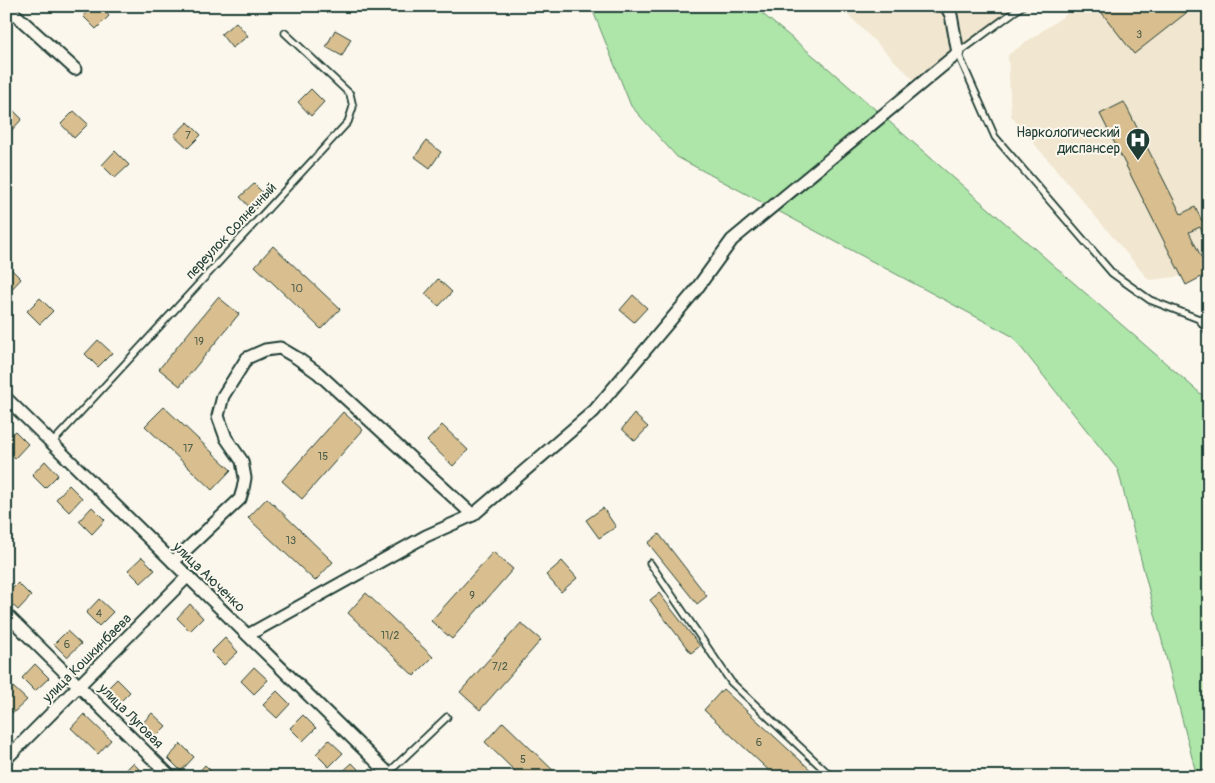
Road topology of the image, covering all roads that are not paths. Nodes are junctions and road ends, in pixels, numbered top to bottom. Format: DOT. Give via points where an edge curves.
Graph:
graph roads {
  1 [pos="6,6"];
  2 [pos="946,6"];
  3 [pos="1022,6"];
  4 [pos="284,33"];
  5 [pos="958,53"];
  6 [pos="75,69"];
  7 [pos="1209,318"];
  8 [pos="1199,319"];
  9 [pos="1209,333"];
  10 [pos="6,398"];
  11 [pos="52,443"];
  12 [pos="473,515"];
  13 [pos="173,562"];
  14 [pos="650,563"];
  15 [pos="188,576"];
  16 [pos="6,614"];
  17 [pos="248,635"];
  18 [pos="80,687"];
  19 [pos="447,717"];
  20 [pos="6,760"];
  21 [pos="390,775"];
  22 [pos="171,777"];
  23 [pos="832,777"];
  1 -- 6 [label="street"];
  2 -- 5 [label="street" via="951,14"];
  3 -- 5 [label="lane"];
  4 -- 11 [label="lane, переулок Солнечный" via="350,94 353,107 348,122"];
  5 -- 8 [label="lane" via="995,138 1112,273 1150,300"];
  5 -- 12 [label="street" via="732,240 695,291 594,411"];
  7 -- 8 [label="lane"];
  8 -- 9 [label="lane"];
  10 -- 11 [label="street, улица Аюченко"];
  11 -- 13 [label="street, улица Аюченко"];
  12 -- 13 [label="street" via="318,373 280,348 265,350 247,358 223,396 218,416 226,438 242,462 245,478 240,499"];
  12 -- 17 [label="street" via="426,536"];
  13 -- 15 [label="street, улица Аюченко"];
  14 -- 23 [label="lane" via="731,682"];
  15 -- 17 [label="street, улица Аюченко"];
  15 -- 18 [label="street, улица Кошкинбаева"];
  16 -- 18 [label="street, улица Луговая"];
  17 -- 21 [label="street, улица Аюченко"];
  18 -- 20 [label="street, улица Кошкинбаева"];
  18 -- 22 [label="street, улица Луговая"];
  19 -- 21 [label="lane"];
}
